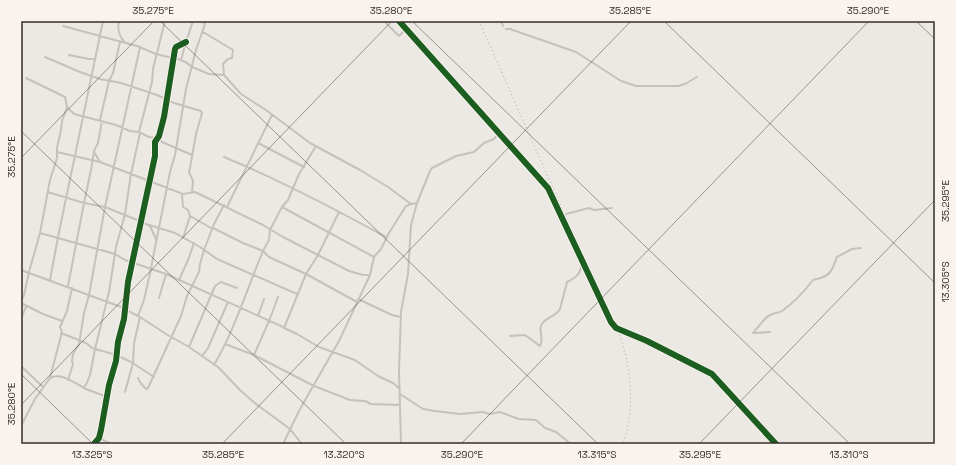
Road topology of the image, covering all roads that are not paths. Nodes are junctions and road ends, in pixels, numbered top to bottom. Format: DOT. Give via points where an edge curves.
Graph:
graph roads {
  1 [pos="103,21"];
  2 [pos="119,21"];
  3 [pos="165,21"];
  4 [pos="193,21"];
  5 [pos="203,21"];
  6 [pos="384,21"];
  7 [pos="399,21"];
  8 [pos="501,21"];
  9 [pos="63,26"];
  10 [pos="504,26"];
  11 [pos="406,29"];
  12 [pos="506,29"];
  13 [pos="203,32"];
  14 [pos="100,35"];
  15 [pos="120,42"];
  16 [pos="186,42"];
  17 [pos="125,43"];
  18 [pos="140,47"];
  19 [pos="156,54"];
  20 [pos="69,55"];
  21 [pos="45,57"];
  22 [pos="94,58"];
  23 [pos="173,58"];
  24 [pos="181,60"];
  25 [pos="192,67"];
  26 [pos="91,75"];
  27 [pos="224,75"];
  28 [pos="697,77"];
  29 [pos="26,78"];
  30 [pos="109,81"];
  31 [pos="132,87"];
  32 [pos="149,93"];
  33 [pos="167,100"];
  34 [pos="184,105"];
  35 [pos="67,107"];
  36 [pos="272,115"];
  37 [pos="83,116"];
  38 [pos="101,121"];
  39 [pos="123,129"];
  40 [pos="140,133"];
  41 [pos="498,134"];
  42 [pos="158,138"];
  43 [pos="258,143"];
  44 [pos="316,146"];
  45 [pos="176,147"];
  46 [pos="94,151"];
  47 [pos="57,152"];
  48 [pos="192,155"];
  49 [pos="75,156"];
  50 [pos="224,158"];
  51 [pos="93,160"];
  52 [pos="100,162"];
  53 [pos="246,166"];
  54 [pos="304,167"];
  55 [pos="115,168"];
  56 [pos="131,174"];
  57 [pos="149,181"];
  58 [pos="167,188"];
  59 [pos="293,189"];
  60 [pos="48,192"];
  61 [pos="192,193"];
  62 [pos="182,194"];
  63 [pos="67,197"];
  64 [pos="84,203"];
  65 [pos="417,203"];
  66 [pos="411,204"];
  67 [pos="226,206"];
  68 [pos="105,207"];
  69 [pos="282,207"];
  70 [pos="612,208"];
  71 [pos="339,212"];
  72 [pos="125,214"];
  73 [pos="566,214"];
  74 [pos="190,216"];
  75 [pos="142,222"];
  76 [pos="149,225"];
  77 [pos="159,227"];
  78 [pos="213,228"];
  79 [pos="270,230"];
  80 [pos="329,232"];
  81 [pos="40,233"];
  82 [pos="58,237"];
  83 [pos="386,237"];
  84 [pos="183,238"];
  85 [pos="156,240"];
  86 [pos="76,242"];
  87 [pos="194,243"];
  88 [pos="97,248"];
  89 [pos="861,248"];
  90 [pos="204,250"];
  91 [pos="263,251"];
  92 [pos="115,254"];
  93 [pos="318,255"];
  94 [pos="374,257"];
  95 [pos="582,262"];
  96 [pos="133,263"];
  97 [pos="151,268"];
  98 [pos="21,270"];
  99 [pos="29,272"];
  100 [pos="166,274"];
  101 [pos="254,274"];
  102 [pos="306,274"];
  103 [pos="370,275"];
  104 [pos="179,280"];
  105 [pos="50,281"];
  106 [pos="191,286"];
  107 [pos="68,287"];
  108 [pos="72,288"];
  109 [pos="237,288"];
  110 [pos="210,294"];
  111 [pos="297,294"];
  112 [pos="89,295"];
  113 [pos="278,297"];
  114 [pos="159,298"];
  115 [pos="264,299"];
  116 [pos="358,301"];
  117 [pos="21,302"];
  118 [pos="106,302"];
  119 [pos="228,302"];
  120 [pos="26,306"];
  121 [pos="240,308"];
  122 [pos="126,310"];
  123 [pos="139,316"];
  124 [pos="258,316"];
  125 [pos="401,317"];
  126 [pos="21,318"];
  127 [pos="62,321"];
  128 [pos="269,321"];
  129 [pos="283,327"];
  130 [pos="770,332"];
  131 [pos="61,333"];
  132 [pos="172,336"];
  133 [pos="510,336"];
  134 [pos="79,340"];
  135 [pos="225,344"];
  136 [pos="189,347"];
  137 [pos="95,349"];
  138 [pos="333,352"];
  139 [pos="116,355"];
  140 [pos="254,355"];
  141 [pos="202,356"];
  142 [pos="133,363"];
  143 [pos="214,365"];
  144 [pos="21,366"];
  145 [pos="154,377"];
  146 [pos="50,378"];
  147 [pos="138,378"];
  148 [pos="68,380"];
  149 [pos="314,386"];
  150 [pos="43,387"];
  151 [pos="83,387"];
  152 [pos="400,389"];
  153 [pos="125,392"];
  154 [pos="400,394"];
  155 [pos="107,397"];
  156 [pos="400,405"];
  157 [pos="21,426"];
  158 [pos="290,429"];
  159 [pos="99,438"];
  160 [pos="95,444"];
  161 [pos="111,444"];
  162 [pos="283,444"];
  163 [pos="302,444"];
  164 [pos="401,444"];
  165 [pos="571,444"];
  166 [pos="776,444"];
  1 -- 14 [label="street"];
  2 -- 17 [label="street" via="118,31"];
  3 -- 19 [label="street"];
  4 -- 16 [label="street"];
  5 -- 13 [label="street"];
  6 -- 11 [label="street" via="399,36"];
  7 -- 11 [label="street"];
  8 -- 10 [label="street"];
  9 -- 14 [label="street"];
  11 -- 41 [label="street"];
  12 -- 28 [label="street" via="576,52 629,85 682,85"];
  13 -- 25 [label="street"];
  13 -- 27 [label="street" via="233,50 232,58 223,64"];
  14 -- 15 [label="street"];
  14 -- 22 [label="street"];
  15 -- 17 [label="street"];
  15 -- 30 [label="street" via="114,73"];
  16 -- 23 [label="street" via="176,46"];
  16 -- 24 [label="street"];
  17 -- 18 [label="street"];
  18 -- 19 [label="street"];
  18 -- 31 [label="street"];
  19 -- 23 [label="street"];
  19 -- 32 [label="street"];
  20 -- 22 [label="street"];
  21 -- 26 [label="street"];
  22 -- 26 [label="street"];
  23 -- 24 [label="street"];
  23 -- 33 [label="street"];
  24 -- 25 [label="street"];
  25 -- 27 [label="street" via="209,74"];
  25 -- 34 [label="street"];
  26 -- 30 [label="street"];
  26 -- 37 [label="street"];
  27 -- 36 [label="street" via="241,94"];
  29 -- 35 [label="street" via="65,97"];
  30 -- 31 [label="street"];
  30 -- 38 [label="street"];
  31 -- 32 [label="street"];
  31 -- 39 [label="street"];
  32 -- 33 [label="street"];
  32 -- 40 [label="street"];
  33 -- 34 [label="street"];
  33 -- 42 [label="street"];
  34 -- 45 [label="street"];
  34 -- 48 [label="street" via="202,112"];
  35 -- 37 [label="street" via="74,114"];
  35 -- 47 [label="street"];
  36 -- 43 [label="street"];
  36 -- 44 [label="street"];
  37 -- 38 [label="street"];
  37 -- 49 [label="street"];
  38 -- 39 [label="street" via="116,124"];
  38 -- 46 [label="street" via="98,143"];
  39 -- 40 [label="street"];
  39 -- 55 [label="street"];
  40 -- 42 [label="street"];
  40 -- 56 [label="street"];
  41 -- 65 [label="street" via="474,152 456,156 432,168"];
  41 -- 95 [label="street" via="548,188"];
  42 -- 45 [label="street"];
  42 -- 57 [label="street" via="155,142 155,156"];
  43 -- 53 [label="street"];
  43 -- 54 [label="street"];
  44 -- 54 [label="street"];
  44 -- 66 [label="street" via="378,181"];
  45 -- 48 [label="street"];
  45 -- 58 [label="street"];
  46 -- 51 [label="street"];
  46 -- 52 [label="street"];
  47 -- 49 [label="street"];
  47 -- 60 [label="street"];
  48 -- 61 [label="street" via="189,172 193,181"];
  49 -- 51 [label="street"];
  49 -- 63 [label="street"];
  50 -- 53 [label="street"];
  51 -- 52 [label="street"];
  51 -- 64 [label="street"];
  52 -- 55 [label="street"];
  53 -- 59 [label="street"];
  53 -- 67 [label="street"];
  54 -- 59 [label="street"];
  55 -- 56 [label="street"];
  55 -- 68 [label="street"];
  56 -- 57 [label="street"];
  56 -- 72 [label="street"];
  57 -- 58 [label="street"];
  57 -- 75 [label="street"];
  58 -- 62 [label="street"];
  58 -- 77 [label="street"];
  59 -- 69 [label="street"];
  59 -- 71 [label="street"];
  60 -- 63 [label="street"];
  60 -- 81 [label="street"];
  61 -- 62 [label="street"];
  61 -- 67 [label="street" via="195,192"];
  62 -- 74 [label="street" via="183,207 188,210"];
  63 -- 64 [label="street"];
  63 -- 82 [label="street"];
  64 -- 68 [label="street"];
  64 -- 86 [label="street"];
  65 -- 66 [label="street"];
  65 -- 125 [label="street"];
  66 -- 83 [label="street" via="406,206"];
  67 -- 78 [label="street"];
  67 -- 79 [label="street"];
  68 -- 72 [label="street"];
  68 -- 88 [label="street"];
  69 -- 79 [label="street"];
  69 -- 80 [label="street"];
  70 -- 73 [label="street" via="589,208"];
  71 -- 80 [label="street"];
  71 -- 83 [label="street"];
  72 -- 75 [label="street"];
  72 -- 92 [label="street"];
  74 -- 78 [label="street"];
  74 -- 84 [label="street"];
  75 -- 76 [label="street"];
  75 -- 96 [label="street"];
  76 -- 77 [label="street"];
  76 -- 85 [label="street"];
  77 -- 84 [label="street"];
  77 -- 85 [label="street"];
  78 -- 90 [label="street"];
  78 -- 91 [label="street"];
  79 -- 91 [label="street" via="269,240"];
  79 -- 93 [label="street"];
  80 -- 93 [label="street"];
  80 -- 94 [label="street"];
  81 -- 82 [label="street"];
  81 -- 99 [label="street"];
  82 -- 86 [label="street"];
  82 -- 105 [label="street"];
  83 -- 94 [label="street"];
  84 -- 87 [label="street"];
  85 -- 97 [label="street"];
  86 -- 88 [label="street"];
  86 -- 107 [label="street"];
  87 -- 90 [label="street"];
  87 -- 104 [label="street"];
  88 -- 92 [label="street"];
  88 -- 112 [label="street"];
  89 -- 130 [label="street" via="852,249 837,257 829,273 813,280 794,303 770,315 753,333"];
  90 -- 101 [label="street" via="217,259"];
  90 -- 106 [label="street" via="199,272"];
  91 -- 101 [label="street"];
  91 -- 102 [label="street" via="269,257"];
  92 -- 96 [label="street"];
  92 -- 118 [label="street"];
  93 -- 102 [label="street"];
  93 -- 103 [label="street" via="353,272"];
  94 -- 103 [label="street"];
  95 -- 133 [label="street" via="580,273 567,282 560,310 540,327 540,346 525,335"];
  95 -- 166 [label="street" via="606,313 616,328 712,374"];
  96 -- 97 [label="street"];
  96 -- 122 [label="street" via="128,282"];
  97 -- 100 [label="street"];
  97 -- 123 [label="street"];
  98 -- 99 [label="street"];
  99 -- 105 [label="street"];
  99 -- 117 [label="street"];
  100 -- 104 [label="street"];
  100 -- 114 [label="street"];
  101 -- 111 [label="street"];
  101 -- 121 [label="street"];
  102 -- 111 [label="street"];
  102 -- 116 [label="street"];
  103 -- 116 [label="street"];
  104 -- 106 [label="street"];
  105 -- 107 [label="street"];
  106 -- 110 [label="street"];
  106 -- 132 [label="street"];
  107 -- 108 [label="street"];
  108 -- 112 [label="street"];
  108 -- 127 [label="street"];
  109 -- 110 [label="street" via="219,282"];
  110 -- 119 [label="street"];
  110 -- 136 [label="street"];
  111 -- 129 [label="street"];
  112 -- 118 [label="street"];
  112 -- 134 [label="street"];
  113 -- 128 [label="street"];
  115 -- 124 [label="street"];
  116 -- 125 [label="street"];
  116 -- 138 [label="street"];
  117 -- 120 [label="street"];
  118 -- 122 [label="street"];
  118 -- 137 [label="street"];
  119 -- 121 [label="street"];
  119 -- 141 [label="street"];
  120 -- 126 [label="street"];
  120 -- 127 [label="street"];
  121 -- 124 [label="street"];
  121 -- 135 [label="street"];
  122 -- 123 [label="street"];
  122 -- 139 [label="street"];
  123 -- 132 [label="street"];
  123 -- 142 [label="street"];
  124 -- 128 [label="street"];
  125 -- 152 [label="street"];
  127 -- 131 [label="street"];
  128 -- 129 [label="street"];
  128 -- 140 [label="street"];
  129 -- 138 [label="street"];
  131 -- 134 [label="street"];
  131 -- 146 [label="street"];
  132 -- 136 [label="street"];
  132 -- 145 [label="street"];
  134 -- 137 [label="street"];
  134 -- 148 [label="street" via="73,354 74,364"];
  135 -- 140 [label="street"];
  135 -- 143 [label="street"];
  136 -- 141 [label="street"];
  137 -- 139 [label="street"];
  137 -- 151 [label="street" via="90,375"];
  138 -- 149 [label="street"];
  138 -- 152 [label="street" via="355,360"];
  139 -- 142 [label="street"];
  139 -- 155 [label="street"];
  140 -- 149 [label="street"];
  141 -- 143 [label="street"];
  142 -- 145 [label="street"];
  142 -- 153 [label="street"];
  143 -- 158 [label="street" via="256,404"];
  144 -- 150 [label="street"];
  145 -- 147 [label="street" via="146,389"];
  146 -- 148 [label="street" via="56,376"];
  146 -- 150 [label="street"];
  148 -- 151 [label="street"];
  149 -- 156 [label="street" via="350,400"];
  149 -- 158 [label="street"];
  150 -- 157 [label="street"];
  151 -- 155 [label="street"];
  152 -- 154 [label="street"];
  154 -- 156 [label="street"];
  154 -- 165 [label="street" via="423,408 435,411 460,414 500,412 519,419 536,420"];
  155 -- 159 [label="street"];
  156 -- 164 [label="street"];
  158 -- 162 [label="street"];
  158 -- 163 [label="street"];
  159 -- 160 [label="street"];
  159 -- 161 [label="street"];
}
